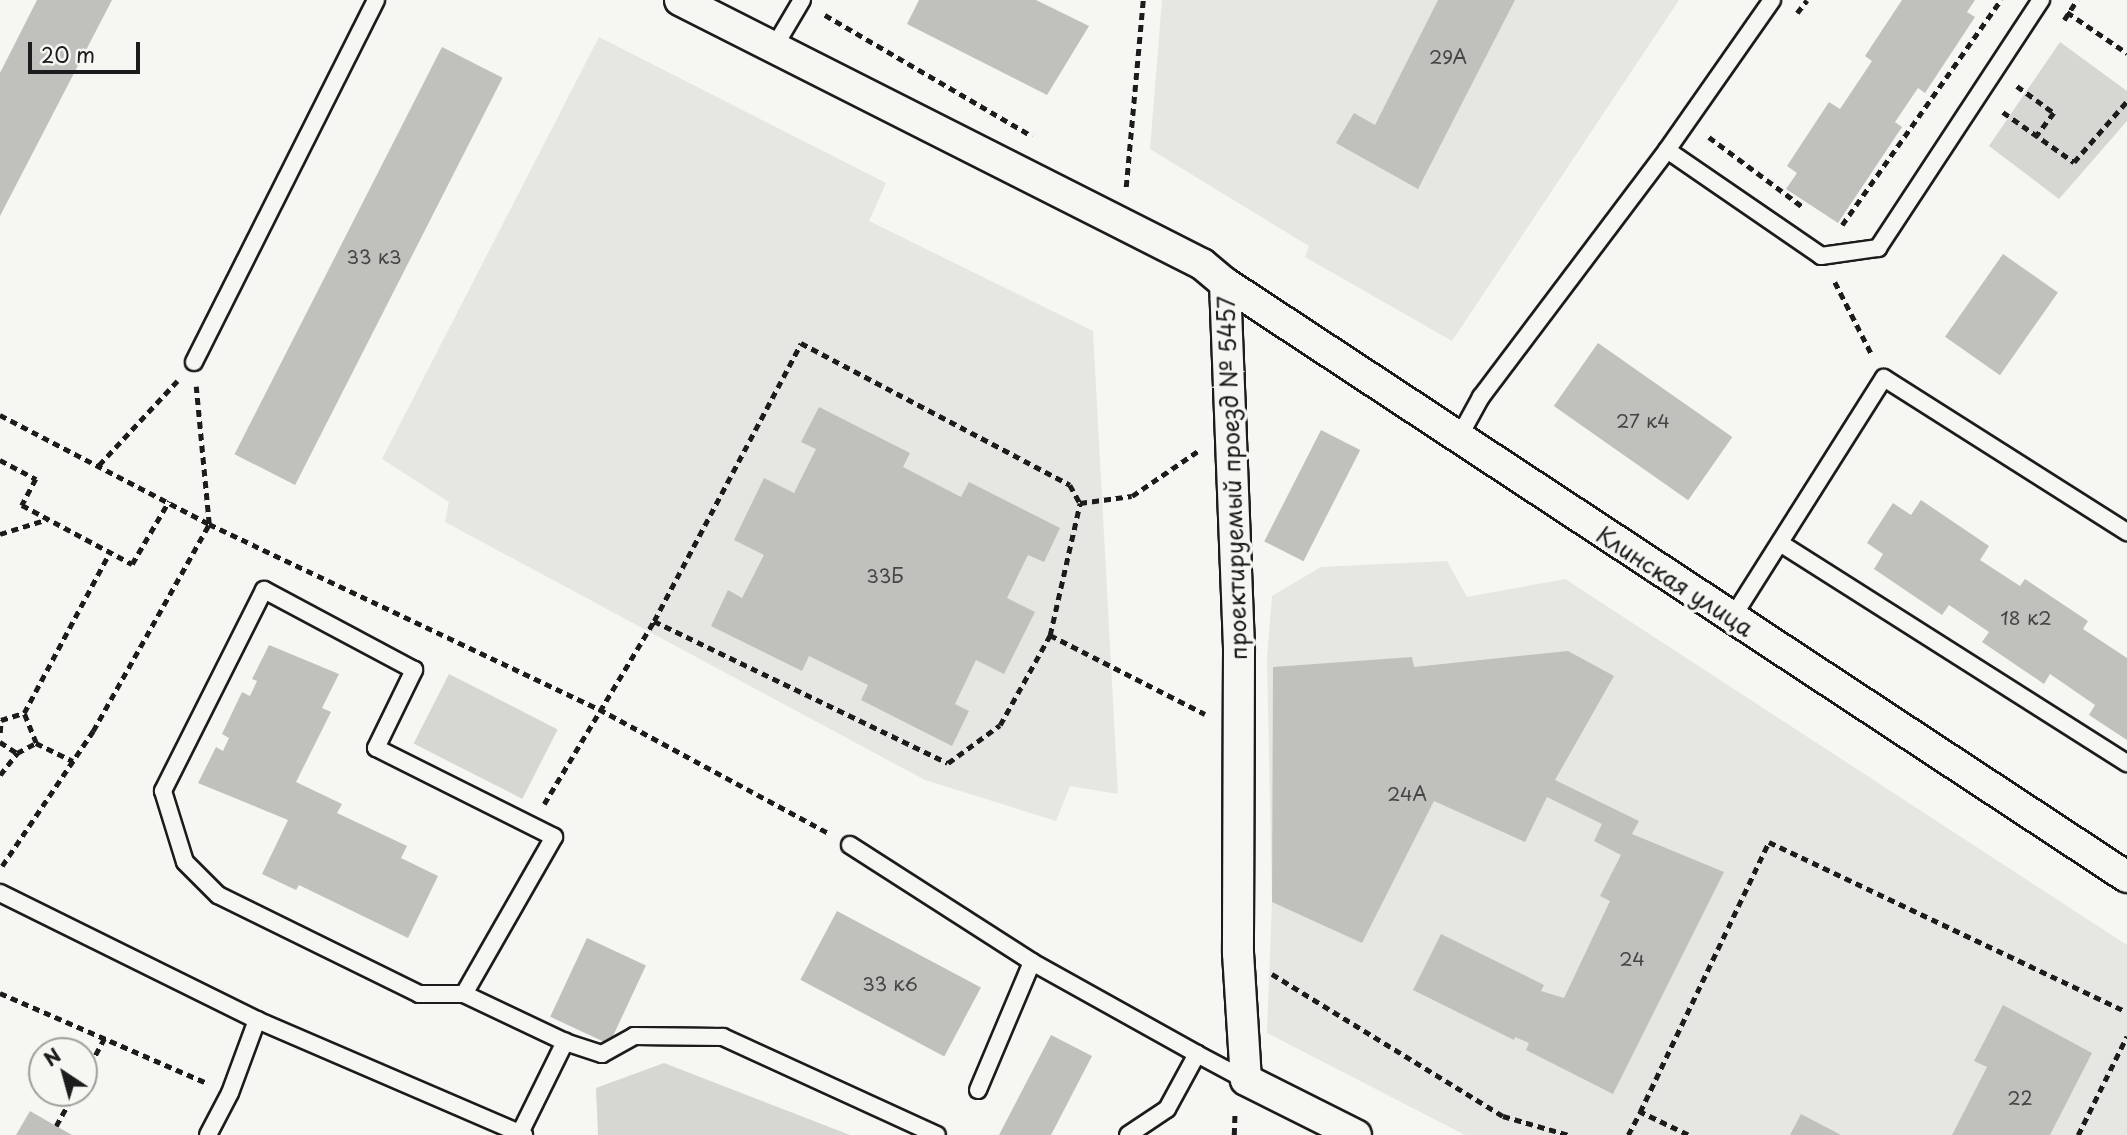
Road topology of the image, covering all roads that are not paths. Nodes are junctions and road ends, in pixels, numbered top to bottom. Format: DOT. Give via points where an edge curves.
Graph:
graph roads {
  1 [pos="376,0"];
  2 [pos="680,0"];
  3 [pos="802,0"];
  4 [pos="1772,0"];
  5 [pos="2041,0"];
  6 [pos="773,49"];
  7 [pos="1667,150"];
  8 [pos="1225,283"];
  9 [pos="194,362"];
  10 [pos="1459,438"];
  11 [pos="2127,532"];
  12 [pos="1780,543"];
  13 [pos="1732,618"];
  14 [pos="2127,763"];
  15 [pos="850,845"];
  16 [pos="2127,877"];
  17 [pos="0,893"];
  18 [pos="1032,962"];
  19 [pos="464,994"];
  20 [pos="257,1020"];
  21 [pos="565,1042"];
  22 [pos="1197,1054"];
  23 [pos="978,1090"];
  24 [pos="1240,1090"];
  25 [pos="522,1134"];
  26 [pos="208,1135"];
  27 [pos="937,1135"];
  28 [pos="1128,1135"];
  29 [pos="1356,1135"];
  1 -- 9 [label="lane"];
  2 -- 6 [label="street, проектируемый проезд № 5457"];
  3 -- 6 [label="lane"];
  4 -- 7 [label="lane"];
  5 -- 7 [label="lane" via="1878,248 1821,256"];
  6 -- 8 [label="street, проектируемый проезд № 5457" via="1202,264"];
  7 -- 10 [label="lane" via="1481,397"];
  8 -- 10 [label="street, Клинская улица"];
  8 -- 24 [label="street, проектируемый проезд № 5457" via="1239,650"];
  10 -- 13 [label="street, Клинская улица"];
  11 -- 12 [label="lane" via="1884,378"];
  12 -- 13 [label="lane"];
  12 -- 14 [label="lane"];
  13 -- 16 [label="street, Клинская улица"];
  15 -- 18 [label="lane"];
  17 -- 20 [label="lane"];
  18 -- 22 [label="lane"];
  18 -- 23 [label="lane"];
  19 -- 19 [label="lane" via="554,837 376,748 414,670 264,590 163,792 186,862 218,895 419,994"];
  19 -- 21 [label="lane"];
  20 -- 25 [label="lane"];
  20 -- 26 [label="lane" via="230,1093"];
  21 -- 25 [label="lane"];
  21 -- 27 [label="lane" via="602,1054 634,1036 723,1037"];
  22 -- 24 [label="lane"];
  22 -- 28 [label="lane" via="1167,1109"];
  24 -- 29 [label="street"];
}
